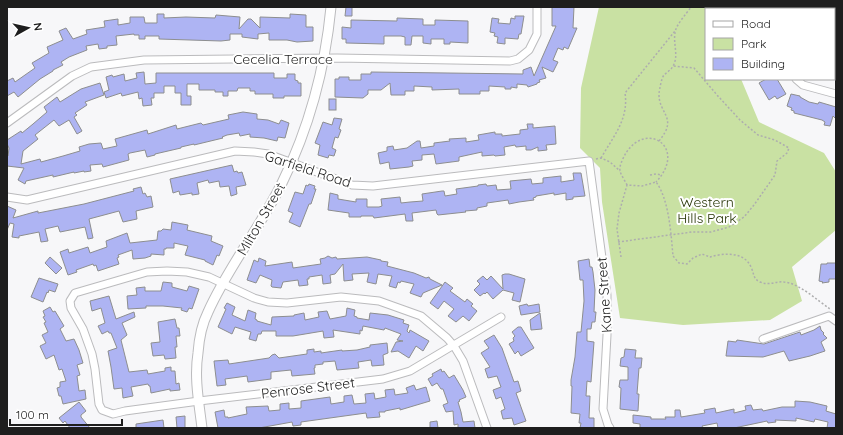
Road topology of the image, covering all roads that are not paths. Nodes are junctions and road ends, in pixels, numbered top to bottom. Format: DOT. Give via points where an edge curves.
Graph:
graph roads {
  1 [pos="331,7"];
  2 [pos="538,7"];
  3 [pos="324,58"];
  4 [pos="797,80"];
  5 [pos="836,94"];
  6 [pos="7,122"];
  7 [pos="589,162"];
  8 [pos="291,163"];
  9 [pos="7,197"];
  10 [pos="223,283"];
  11 [pos="501,317"];
  12 [pos="836,321"];
  13 [pos="763,339"];
  14 [pos="454,346"];
  15 [pos="199,401"];
  16 [pos="202,428"];
  17 [pos="487,428"];
  18 [pos="610,428"];
  1 -- 3 [label="main road, Milton Street"];
  2 -- 3 [label="street, Cecelia Terrace" via="537,34 529,50 518,59"];
  3 -- 6 [label="street, Cecelia Terrace" via="144,60 91,67 72,76"];
  3 -- 8 [label="main road, Milton Street" via="309,118"];
  4 -- 5 [label="street" via="803,85"];
  7 -- 8 [label="street, Garfield Road" via="373,186 352,185"];
  7 -- 18 [label="street, Kane Street" via="607,295 603,409"];
  8 -- 9 [label="street, Garfield Road" via="268,154 235,151 27,200"];
  8 -- 10 [label="main road, Milton Street" via="268,209"];
  10 -- 14 [label="street" via="268,302 287,303 341,297 378,301 421,316"];
  10 -- 15 [label="main road, Milton Street" via="207,313 200,336 196,372"];
  10 -- 15 [label="street, Penrose Street" via="187,272 147,272 74,293 70,301 92,354 102,410 113,414"];
  11 -- 14 [label="street, Penrose Street"];
  12 -- 13 [label="street" via="829,316"];
  14 -- 15 [label="street, Penrose Street" via="410,371 383,379"];
  14 -- 17 [label="street" via="463,361"];
  15 -- 16 [label="main road, Milton Street"];
}
